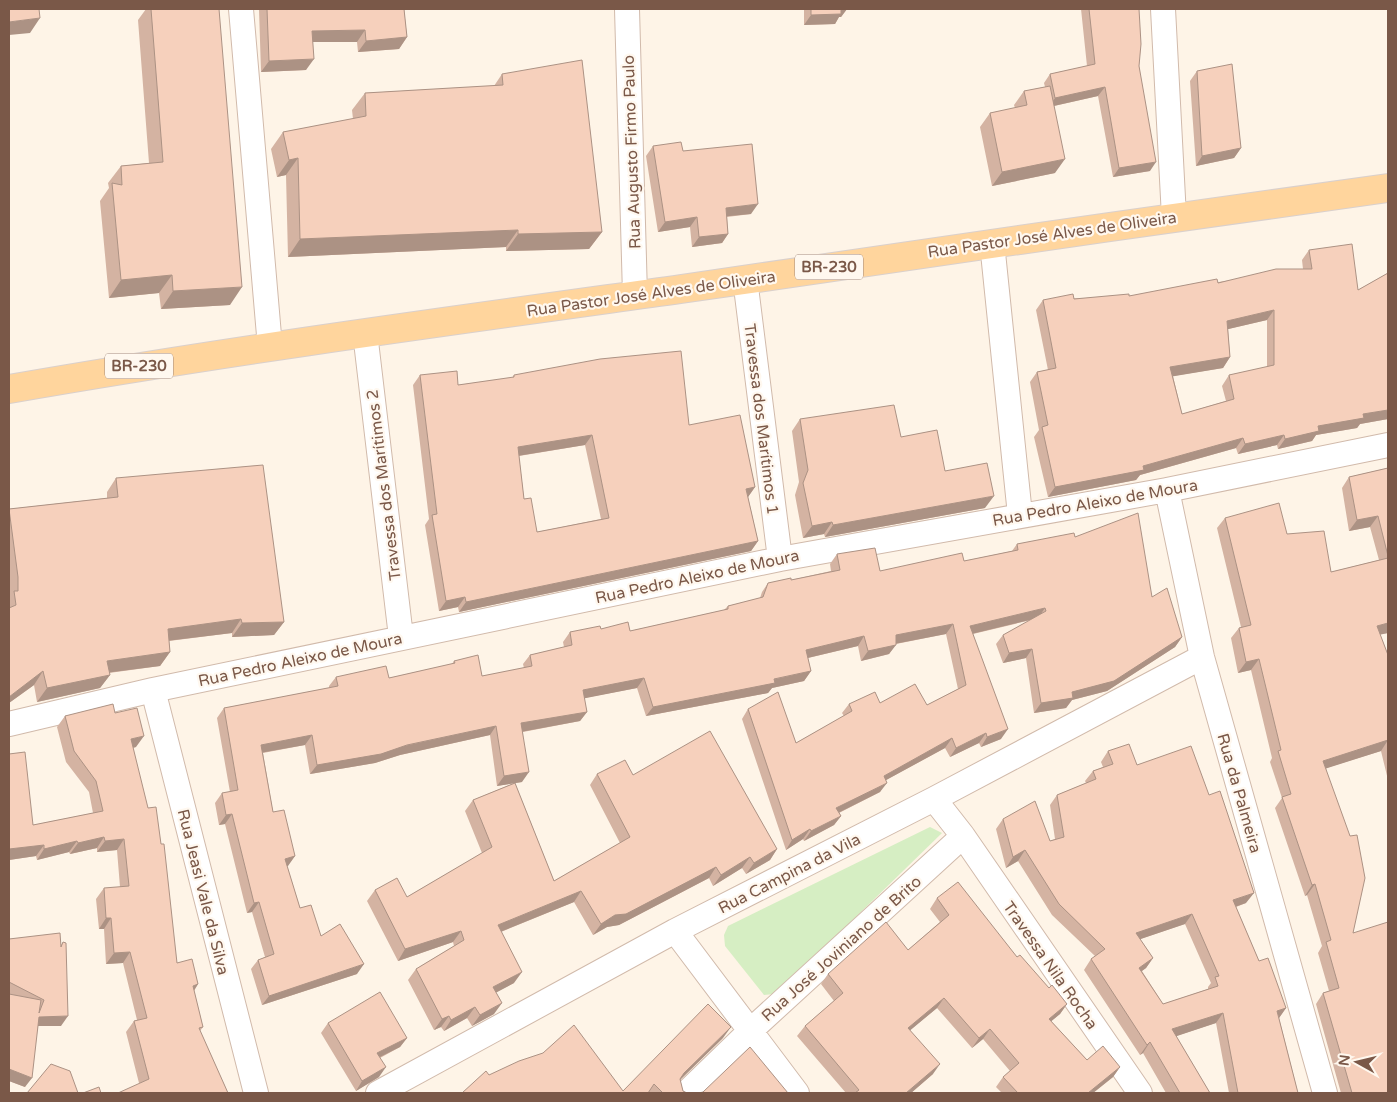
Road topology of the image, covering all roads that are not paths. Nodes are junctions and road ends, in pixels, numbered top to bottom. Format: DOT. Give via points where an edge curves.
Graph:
graph roads {
  1 [pos="241,9"];
  2 [pos="627,9"];
  3 [pos="1163,9"];
  4 [pos="1388,188"];
  5 [pos="1174,217"];
  6 [pos="992,243"];
  7 [pos="745,280"];
  8 [pos="635,295"];
  9 [pos="365,333"];
  10 [pos="270,347"];
  11 [pos="9,389"];
  12 [pos="1388,445"];
  13 [pos="1167,490"];
  14 [pos="1020,515"];
  15 [pos="780,559"];
  16 [pos="402,637"];
  17 [pos="1202,657"];
  18 [pos="153,690"];
  19 [pos="9,724"];
  20 [pos="934,799"];
  21 [pos="963,836"];
  22 [pos="675,932"];
  23 [pos="750,1031"];
  24 [pos="256,1093"];
  25 [pos="378,1093"];
  26 [pos="686,1093"];
  27 [pos="797,1093"];
  28 [pos="1140,1093"];
  29 [pos="1325,1093"];
  1 -- 10 [label="street"];
  2 -- 8 [label="street, Rua Augusto Firmo Paulo"];
  3 -- 5 [label="street"];
  4 -- 5 [label="main road, Rua Pastor José Alves de Oliveira / BR-230"];
  5 -- 6 [label="main road, Rua Pastor José Alves de Oliveira / BR-230"];
  6 -- 7 [label="main road, Rua Pastor José Alves de Oliveira / BR-230"];
  6 -- 14 [label="street"];
  7 -- 8 [label="main road, Rua Pastor José Alves de Oliveira / BR-230"];
  7 -- 15 [label="street, Travessa dos Marítimos 1"];
  8 -- 9 [label="main road, Rua Pastor José Alves de Oliveira / BR-230"];
  9 -- 10 [label="main road, Rua Pastor José Alves de Oliveira / BR-230"];
  9 -- 16 [label="street, Travessa dos Marítimos 2"];
  10 -- 11 [label="main road, BR-230"];
  12 -- 13 [label="street, Rua Pedro Aleixo de Moura"];
  13 -- 14 [label="street, Rua Pedro Aleixo de Moura"];
  13 -- 17 [label="street, Rua da Palmeira"];
  14 -- 15 [label="street, Rua Pedro Aleixo de Moura"];
  15 -- 16 [label="street, Rua Pedro Aleixo de Moura"];
  16 -- 18 [label="street, Rua Pedro Aleixo de Moura"];
  17 -- 20 [label="street, Rua Campina da Vila"];
  17 -- 29 [label="street, Rua da Palmeira"];
  18 -- 19 [label="street, Rua Pedro Aleixo de Moura"];
  18 -- 24 [label="street, Rua Jeasi Vale da Silva"];
  20 -- 21 [label="street"];
  20 -- 22 [label="street, Rua Campina da Vila"];
  21 -- 23 [label="street, Rua José Joviniano de Brito"];
  21 -- 28 [label="street, Travessa Nila Rocha"];
  22 -- 23 [label="street"];
  22 -- 25 [label="street, Rua Campina da Vila"];
  23 -- 26 [label="street, Rua José Joviniano de Brito"];
  23 -- 27 [label="street"];
}
